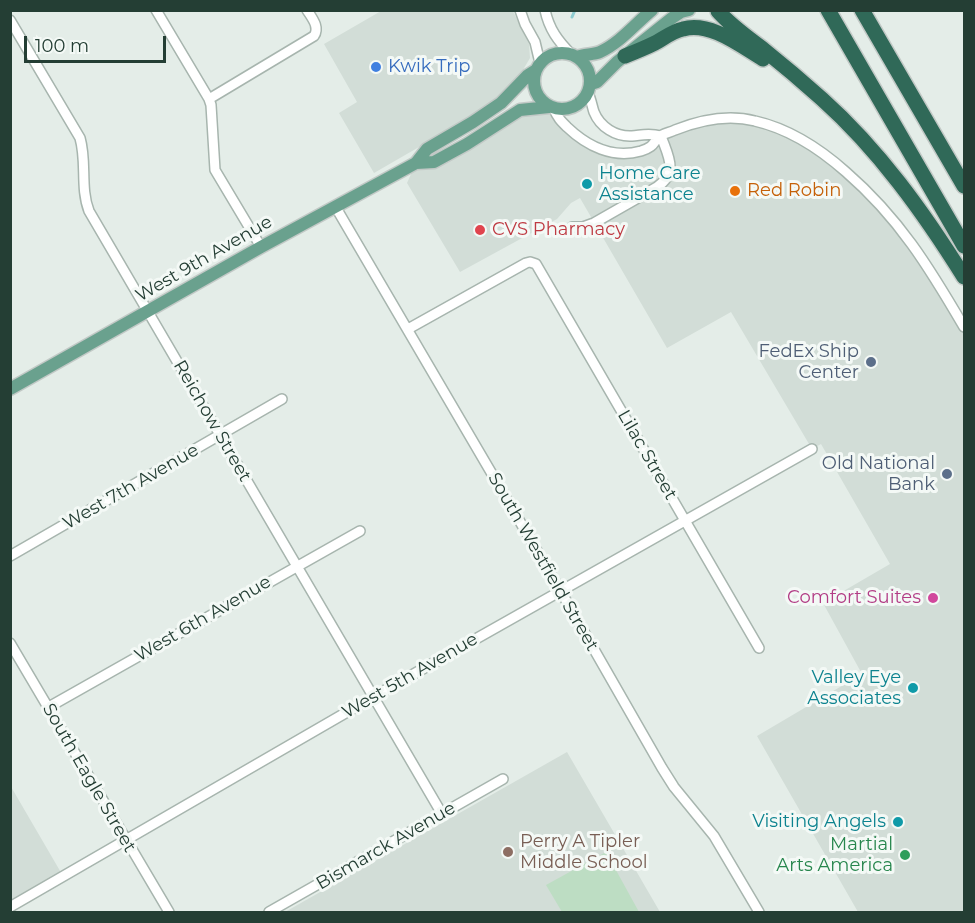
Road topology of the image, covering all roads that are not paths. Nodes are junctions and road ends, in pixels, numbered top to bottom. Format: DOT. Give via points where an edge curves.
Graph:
graph roads {
  1 [pos="156,10"];
  2 [pos="307,10"];
  3 [pos="520,10"];
  4 [pos="545,10"];
  5 [pos="652,10"];
  6 [pos="689,10"];
  7 [pos="728,10"];
  8 [pos="828,10"];
  9 [pos="862,10"];
  10 [pos="718,11"];
  11 [pos="10,20"];
  12 [pos="574,56"];
  13 [pos="625,56"];
  14 [pos="538,67"];
  15 [pos="804,84"];
  16 [pos="589,89"];
  17 [pos="209,99"];
  18 [pos="552,108"];
  19 [pos="661,136"];
  20 [pos="416,163"];
  21 [pos="964,186"];
  22 [pos="335,206"];
  23 [pos="572,227"];
  24 [pos="261,246"];
  25 [pos="964,246"];
  26 [pos="964,277"];
  27 [pos="148,312"];
  28 [pos="964,327"];
  29 [pos="408,329"];
  30 [pos="10,389"];
  31 [pos="282,399"];
  32 [pos="220,435"];
  33 [pos="812,450"];
  34 [pos="685,520"];
  35 [pos="360,531"];
  36 [pos="10,556"];
  37 [pos="297,567"];
  38 [pos="560,590"];
  39 [pos="10,643"];
  40 [pos="759,648"];
  41 [pos="373,697"];
  42 [pos="47,708"];
  43 [pos="503,779"];
  44 [pos="442,814"];
  45 [pos="125,840"];
  46 [pos="10,907"];
  47 [pos="168,912"];
  48 [pos="269,912"];
  49 [pos="759,912"];
  1 -- 17 [label="street"];
  2 -- 17 [label="street" via="317,28 314,36"];
  3 -- 14 [label="street" via="535,42"];
  4 -- 12 [label="street" via="553,34"];
  5 -- 12 [label="main road" via="609,46 596,53"];
  6 -- 13 [label="main road" via="672,18"];
  7 -- 10 [label="main road"];
  8 -- 25 [label="highway"];
  9 -- 21 [label="highway"];
  10 -- 15 [label="highway"];
  11 -- 27 [label="street, Reichow Street" via="80,138 89,211"];
  12 -- 14 [label="main road" via="555,54"];
  12 -- 16 [label="main road" via="588,69"];
  13 -- 15 [label="highway" via="682,29 704,28"];
  13 -- 16 [label="main road"];
  14 -- 18 [label="main road" via="535,91"];
  14 -- 20 [label="main road, West 9th Avenue" via="501,104 427,149"];
  15 -- 26 [label="highway" via="855,130 882,162"];
  16 -- 18 [label="main road" via="574,107"];
  16 -- 19 [label="street" via="595,114 609,130 628,136"];
  17 -- 24 [label="street" via="215,170"];
  18 -- 19 [label="street" via="578,137 611,152 640,151 652,147"];
  18 -- 20 [label="main road, West 9th Avenue" via="520,110 434,162"];
  19 -- 23 [label="street" via="671,164 665,180 594,223"];
  19 -- 28 [label="street" via="699,121 739,118 765,123 801,138 842,168 891,216"];
  20 -- 22 [label="main road, West 9th Avenue"];
  22 -- 24 [label="main road, West 9th Avenue"];
  22 -- 29 [label="street, South Westfield Street"];
  24 -- 27 [label="main road, West 9th Avenue"];
  27 -- 30 [label="main road, West 9th Avenue"];
  27 -- 32 [label="street, Reichow Street"];
  29 -- 34 [label="street, Lilac Street" via="526,263 538,266"];
  29 -- 38 [label="street, South Westfield Street"];
  31 -- 32 [label="street, West 7th Avenue"];
  32 -- 36 [label="street, West 7th Avenue"];
  32 -- 37 [label="street, Reichow Street"];
  33 -- 34 [label="street, West 5th Avenue"];
  34 -- 38 [label="street, West 5th Avenue"];
  34 -- 40 [label="street, Lilac Street"];
  35 -- 37 [label="street, West 6th Avenue"];
  37 -- 41 [label="street, Reichow Street"];
  37 -- 42 [label="street, West 6th Avenue"];
  38 -- 41 [label="street, West 5th Avenue"];
  38 -- 49 [label="street, South Westfield Street" via="662,768 714,836"];
  39 -- 42 [label="street, South Eagle Street"];
  41 -- 44 [label="street, Reichow Street"];
  41 -- 45 [label="street, West 5th Avenue"];
  42 -- 45 [label="street, South Eagle Street"];
  43 -- 44 [label="street, Bismarck Avenue"];
  44 -- 48 [label="street, Bismarck Avenue"];
  45 -- 46 [label="street, West 5th Avenue"];
  45 -- 47 [label="street, South Eagle Street"];
}
